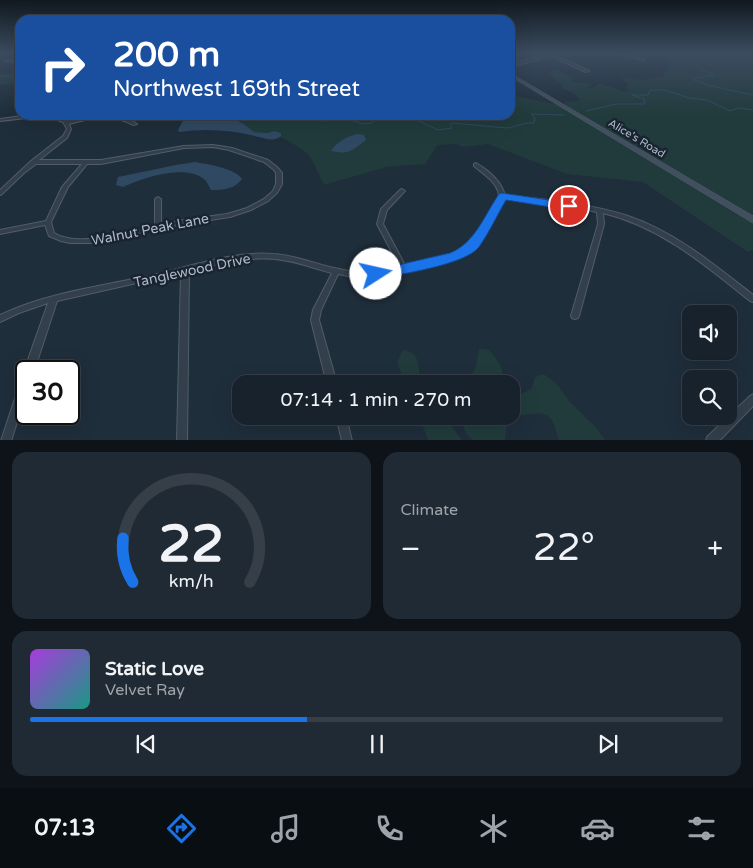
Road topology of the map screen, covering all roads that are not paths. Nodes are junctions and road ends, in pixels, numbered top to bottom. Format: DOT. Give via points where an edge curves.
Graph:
graph roads {
  1 [pos="515,77"];
  2 [pos="15,118"];
  3 [pos="0,120"];
  4 [pos="61,120"];
  5 [pos="81,120"];
  6 [pos="128,120"];
  7 [pos="67,123"];
  8 [pos="135,124"];
  9 [pos="33,162"];
  10 [pos="86,162"];
  11 [pos="476,166"];
  12 [pos="402,191"];
  13 [pos="0,193"];
  14 [pos="502,196"];
  15 [pos="158,199"];
  16 [pos="600,211"];
  17 [pos="753,220"];
  18 [pos="48,222"];
  19 [pos="158,228"];
  20 [pos="0,232"];
  21 [pos="404,269"];
  22 [pos="185,271"];
  23 [pos="336,272"];
  24 [pos="53,300"];
  25 [pos="753,300"];
  26 [pos="575,316"];
  27 [pos="0,319"];
  28 [pos="33,360"];
  29 [pos="330,375"];
  30 [pos="753,399"];
  31 [pos="15,413"];
  32 [pos="343,425"];
  33 [pos="6,440"];
  34 [pos="182,440"];
  35 [pos="347,440"];
  36 [pos="711,440"];
  1 -- 17 [label="main road, Alice's Road"];
  2 -- 3 [label="street"];
  4 -- 7 [label="street"];
  5 -- 7 [label="street"];
  6 -- 8 [label="street"];
  7 -- 9 [label="street" via="69,129 65,137"];
  9 -- 10 [label="street"];
  9 -- 13 [label="street"];
  10 -- 18 [label="street" via="65,187"];
  10 -- 19 [label="street, Walnut Peak Lane" via="203,146 230,149 272,164 279,174 279,184 271,196 258,205 228,216"];
  11 -- 14 [label="street" via="497,183"];
  12 -- 21 [label="street" via="384,209 380,224"];
  14 -- 16 [label="street"];
  14 -- 21 [label="street, Tanglewood Drive" via="474,244 466,251"];
  15 -- 19 [label="street"];
  16 -- 25 [label="street" via="628,218 667,237"];
  16 -- 26 [label="street" via="601,224"];
  18 -- 19 [label="street, Walnut Peak Lane" via="54,236 75,242"];
  18 -- 20 [label="street"];
  21 -- 23 [label="street, Tanglewood Drive" via="376,274"];
  22 -- 23 [label="street, Tanglewood Drive" via="264,256 290,258"];
  22 -- 24 [label="street, Tanglewood Drive"];
  22 -- 34 [label="street"];
  23 -- 29 [label="street" via="315,320"];
  24 -- 27 [label="street, Tanglewood Drive" via="28,306"];
  24 -- 28 [label="street"];
  30 -- 36 [label="street"];
  31 -- 33 [label="street"];
  32 -- 35 [label="street"];
}
